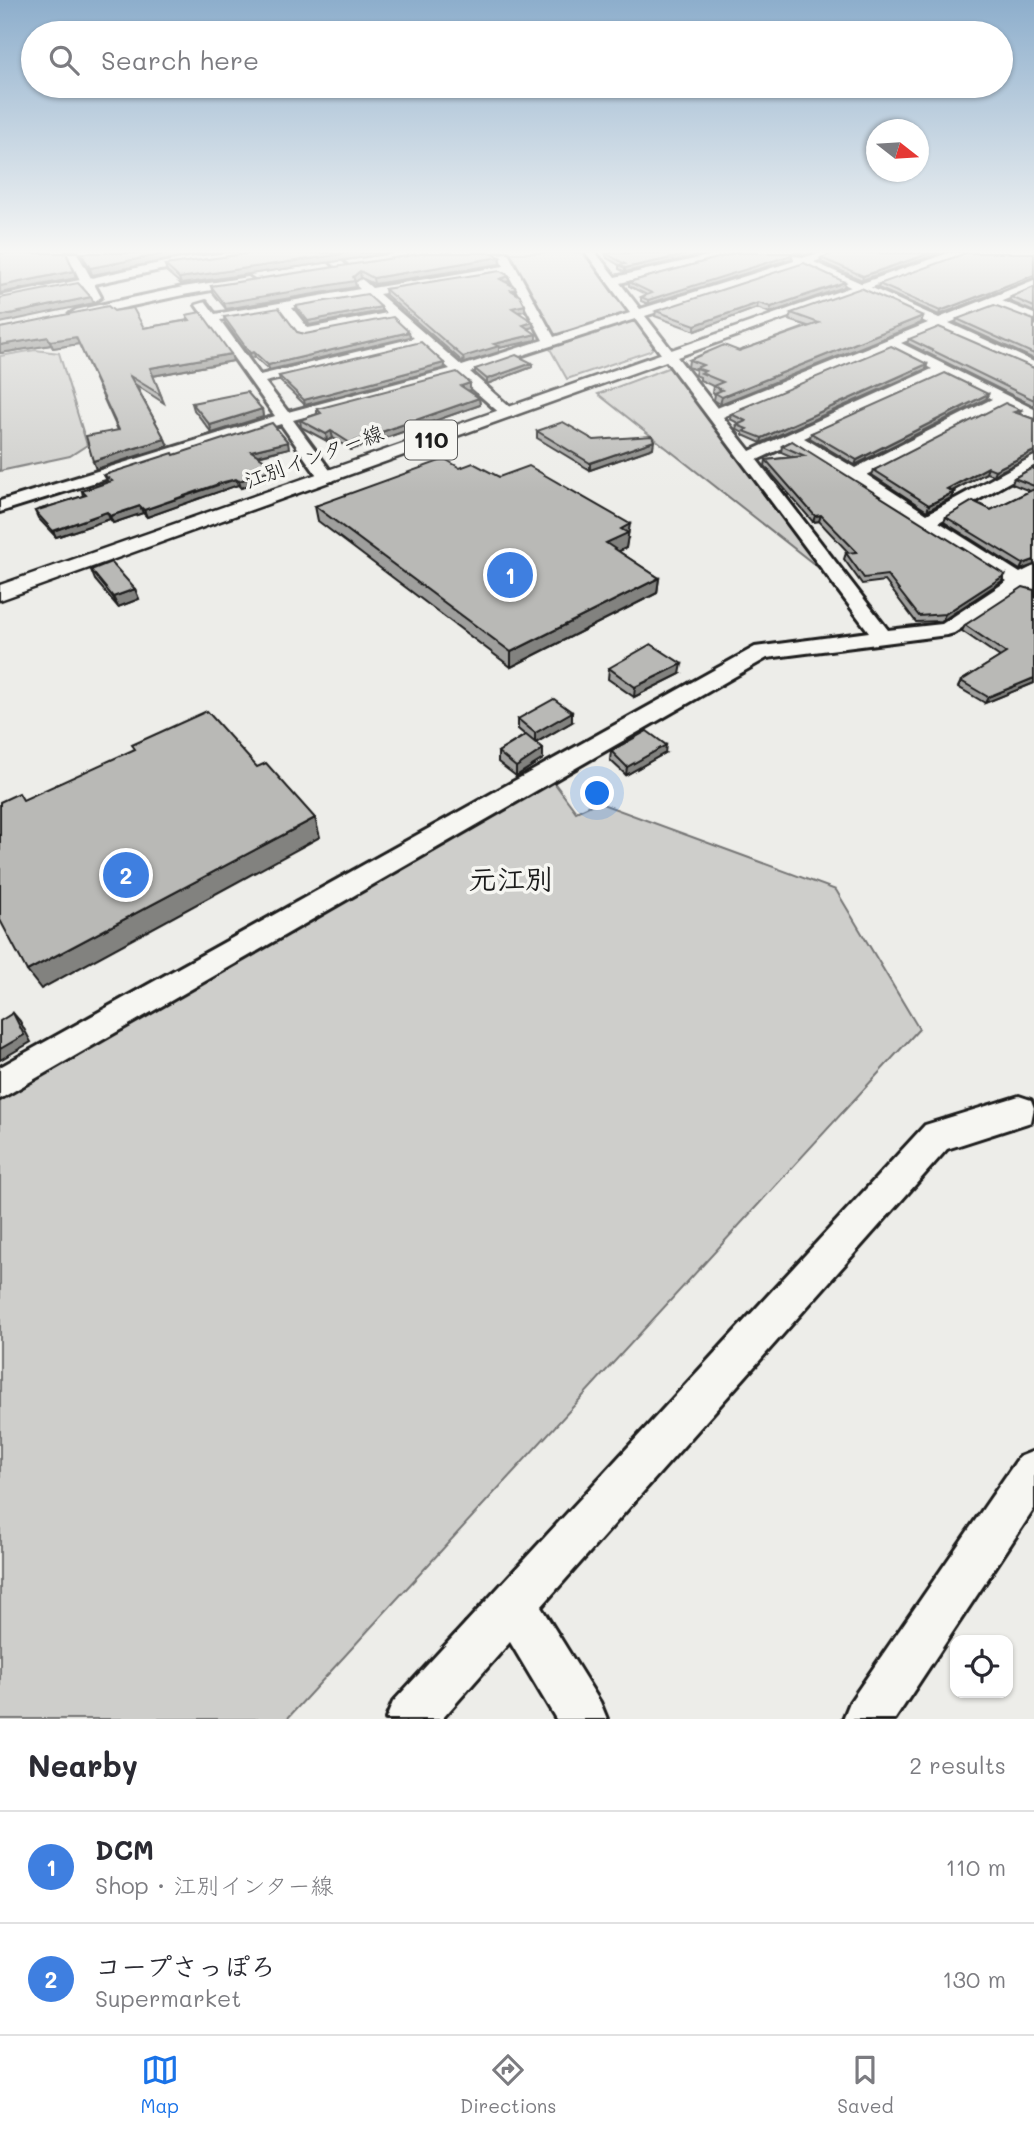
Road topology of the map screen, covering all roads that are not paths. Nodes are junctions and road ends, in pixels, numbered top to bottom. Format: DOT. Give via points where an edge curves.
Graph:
graph roads {
  1 [pos="223,333"];
  2 [pos="418,333"];
  3 [pos="545,333"];
  4 [pos="578,333"];
  5 [pos="652,333"];
  6 [pos="730,333"];
  7 [pos="910,333"];
  8 [pos="961,333"];
  9 [pos="425,339"];
  10 [pos="550,342"];
  11 [pos="889,342"];
  12 [pos="669,355"];
  13 [pos="1034,367"];
  14 [pos="944,369"];
  15 [pos="460,371"];
  16 [pos="257,380"];
  17 [pos="1004,399"];
  18 [pos="508,413"];
  19 [pos="714,415"];
  20 [pos="1034,415"];
  21 [pos="284,418"];
  22 [pos="792,438"];
  23 [pos="747,458"];
  24 [pos="1034,461"];
  25 [pos="855,475"];
  26 [pos="327,477"];
  27 [pos="0,506"];
  28 [pos="926,522"];
  29 [pos="1029,582"];
  30 [pos="0,593"];
  31 [pos="883,637"];
  32 [pos="0,1084"];
  33 [pos="1019,1111"];
  34 [pos="1034,1472"];
  35 [pos="514,1605"];
  36 [pos="410,1719"];
  37 [pos="583,1719"];
  38 [pos="867,1719"];
  1 -- 16 [label="street"];
  2 -- 9 [label="street"];
  3 -- 10 [label="street"];
  4 -- 10 [label="street"];
  5 -- 12 [label="street"];
  6 -- 12 [label="main road, 江別インター線 / 110"];
  7 -- 11 [label="street"];
  8 -- 13 [label="street"];
  9 -- 15 [label="street"];
  9 -- 16 [label="street"];
  10 -- 15 [label="street"];
  11 -- 14 [label="street"];
  11 -- 19 [label="street"];
  12 -- 18 [label="main road, 江別インター線 / 110"];
  12 -- 19 [label="street"];
  14 -- 17 [label="street"];
  14 -- 22 [label="street"];
  15 -- 18 [label="street"];
  15 -- 21 [label="street"];
  16 -- 21 [label="street"];
  17 -- 20 [label="street"];
  17 -- 25 [label="street"];
  18 -- 26 [label="main road, 江別インター線 / 110"];
  19 -- 23 [label="street"];
  21 -- 26 [label="street"];
  21 -- 27 [label="street"];
  22 -- 23 [label="street"];
  22 -- 25 [label="street"];
  23 -- 31 [label="street"];
  24 -- 28 [label="street"];
  25 -- 28 [label="street"];
  26 -- 30 [label="main road, 江別インター線 / 110"];
  28 -- 29 [label="street"];
  29 -- 31 [label="street" via="947,629"];
  31 -- 32 [label="street" via="762,652"];
  33 -- 35 [label="street" via="937,1136"];
  34 -- 38 [label="street"];
  35 -- 36 [label="street"];
  35 -- 37 [label="street"];
}
